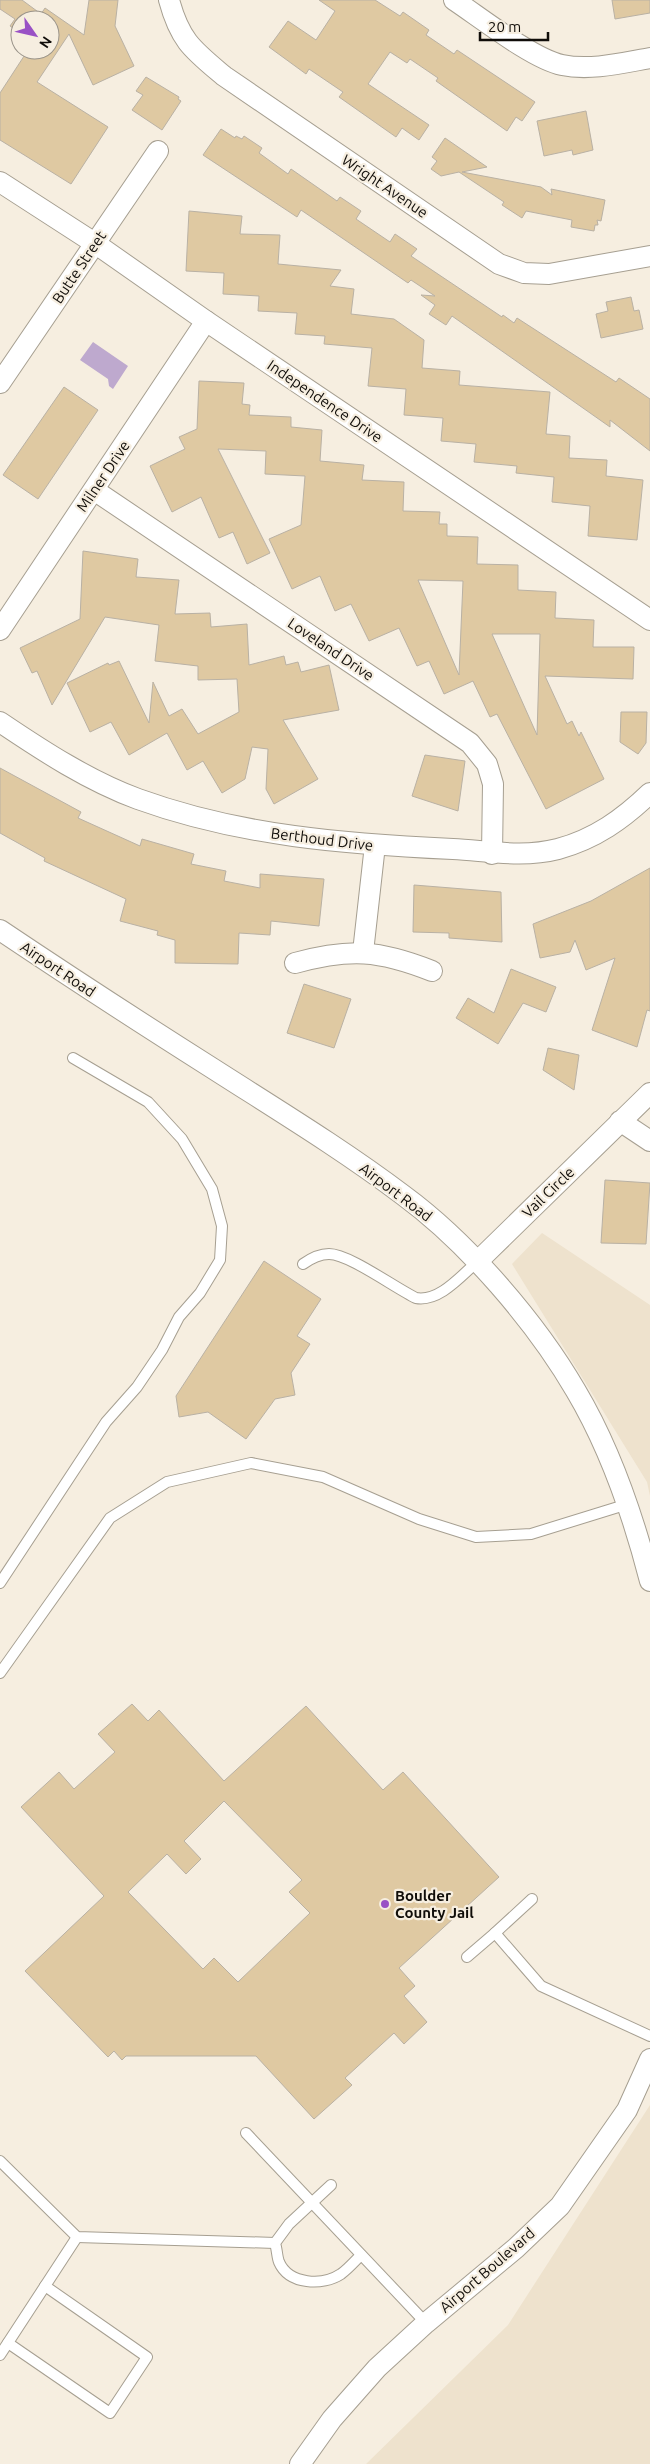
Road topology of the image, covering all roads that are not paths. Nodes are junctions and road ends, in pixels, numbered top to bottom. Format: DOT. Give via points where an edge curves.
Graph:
graph roads {
  1 [pos="169,0"];
  2 [pos="454,0"];
  3 [pos="650,58"];
  4 [pos="158,151"];
  5 [pos="0,182"];
  6 [pos="96,244"];
  7 [pos="650,256"];
  8 [pos="206,321"];
  9 [pos="0,383"];
  10 [pos="94,490"];
  11 [pos="650,620"];
  12 [pos="0,630"];
  13 [pos="0,722"];
  14 [pos="650,793"];
  15 [pos="375,845"];
  16 [pos="492,854"];
  17 [pos="0,930"];
  18 [pos="363,952"];
  19 [pos="295,963"];
  20 [pos="432,971"];
  21 [pos="73,1058"];
  22 [pos="650,1092"];
  23 [pos="620,1121"];
  24 [pos="650,1142"];
  25 [pos="477,1262"];
  26 [pos="303,1264"];
  27 [pos="628,1504"];
  28 [pos="650,1582"];
  29 [pos="0,1583"];
  30 [pos="0,1673"];
  31 [pos="532,1899"];
  32 [pos="495,1934"];
  33 [pos="467,1957"];
  34 [pos="650,2036"];
  35 [pos="650,2058"];
  36 [pos="246,2133"];
  37 [pos="0,2161"];
  38 [pos="331,2185"];
  39 [pos="311,2203"];
  40 [pos="77,2237"];
  41 [pos="275,2243"];
  42 [pos="361,2255"];
  43 [pos="45,2286"];
  44 [pos="426,2323"];
  45 [pos="8,2343"];
  46 [pos="0,2356"];
  47 [pos="300,2464"];
  1 -- 7 [label="street, Wright Avenue" via="176,25 190,47 224,76 500,264 524,273 549,274"];
  2 -- 3 [label="street" via="544,59 563,66 602,66"];
  4 -- 6 [label="street, Butte Street"];
  5 -- 6 [label="street, Independence Drive"];
  6 -- 8 [label="street, Independence Drive"];
  6 -- 9 [label="street, Butte Street"];
  8 -- 10 [label="street, Milner Drive"];
  8 -- 11 [label="street, Independence Drive"];
  10 -- 12 [label="street, Milner Drive"];
  10 -- 16 [label="street, Loveland Drive" via="470,743 488,764 493,784"];
  13 -- 15 [label="street, Berthoud Drive" via="94,779 199,819 273,834"];
  14 -- 16 [label="street, Berthoud Drive" via="625,817 593,836 558,849"];
  15 -- 16 [label="street, Berthoud Drive"];
  15 -- 18 [label="street"];
  17 -- 25 [label="street, Airport Road" via="397,1190"];
  18 -- 19 [label="street" via="329,954"];
  18 -- 20 [label="street" via="398,958"];
  21 -- 29 [label="lane" via="148,1102 182,1139 212,1189 222,1226 220,1260 200,1293 179,1317 137,1387 106,1422 82,1457"];
  22 -- 23 [label="street, Vail Circle"];
  23 -- 24 [label="street"];
  23 -- 25 [label="street, Vail Circle"];
  25 -- 26 [label="lane" via="427,1300 416,1298 348,1260 329,1254"];
  25 -- 27 [label="street, Airport Road" via="527,1320 576,1389 602,1440"];
  27 -- 28 [label="street, Airport Road"];
  27 -- 30 [label="lane" via="531,1534 476,1538 420,1519 323,1478 251,1464 167,1482 110,1518"];
  31 -- 32 [label="lane"];
  32 -- 33 [label="lane"];
  32 -- 34 [label="lane" via="541,1986"];
  35 -- 44 [label="street, Airport Boulevard" via="627,2110 560,2206 516,2248"];
  36 -- 39 [label="lane"];
  37 -- 40 [label="lane"];
  38 -- 39 [label="lane"];
  39 -- 41 [label="lane"];
  39 -- 42 [label="lane"];
  40 -- 41 [label="lane"];
  40 -- 43 [label="lane"];
  41 -- 42 [label="lane" via="279,2263 294,2277 310,2282 341,2274"];
  42 -- 44 [label="lane"];
  43 -- 45 [label="lane"];
  43 -- 45 [label="lane" via="147,2357 142,2365 110,2413"];
  44 -- 47 [label="street, Airport Boulevard" via="377,2368 332,2419"];
  45 -- 46 [label="lane"];
}
